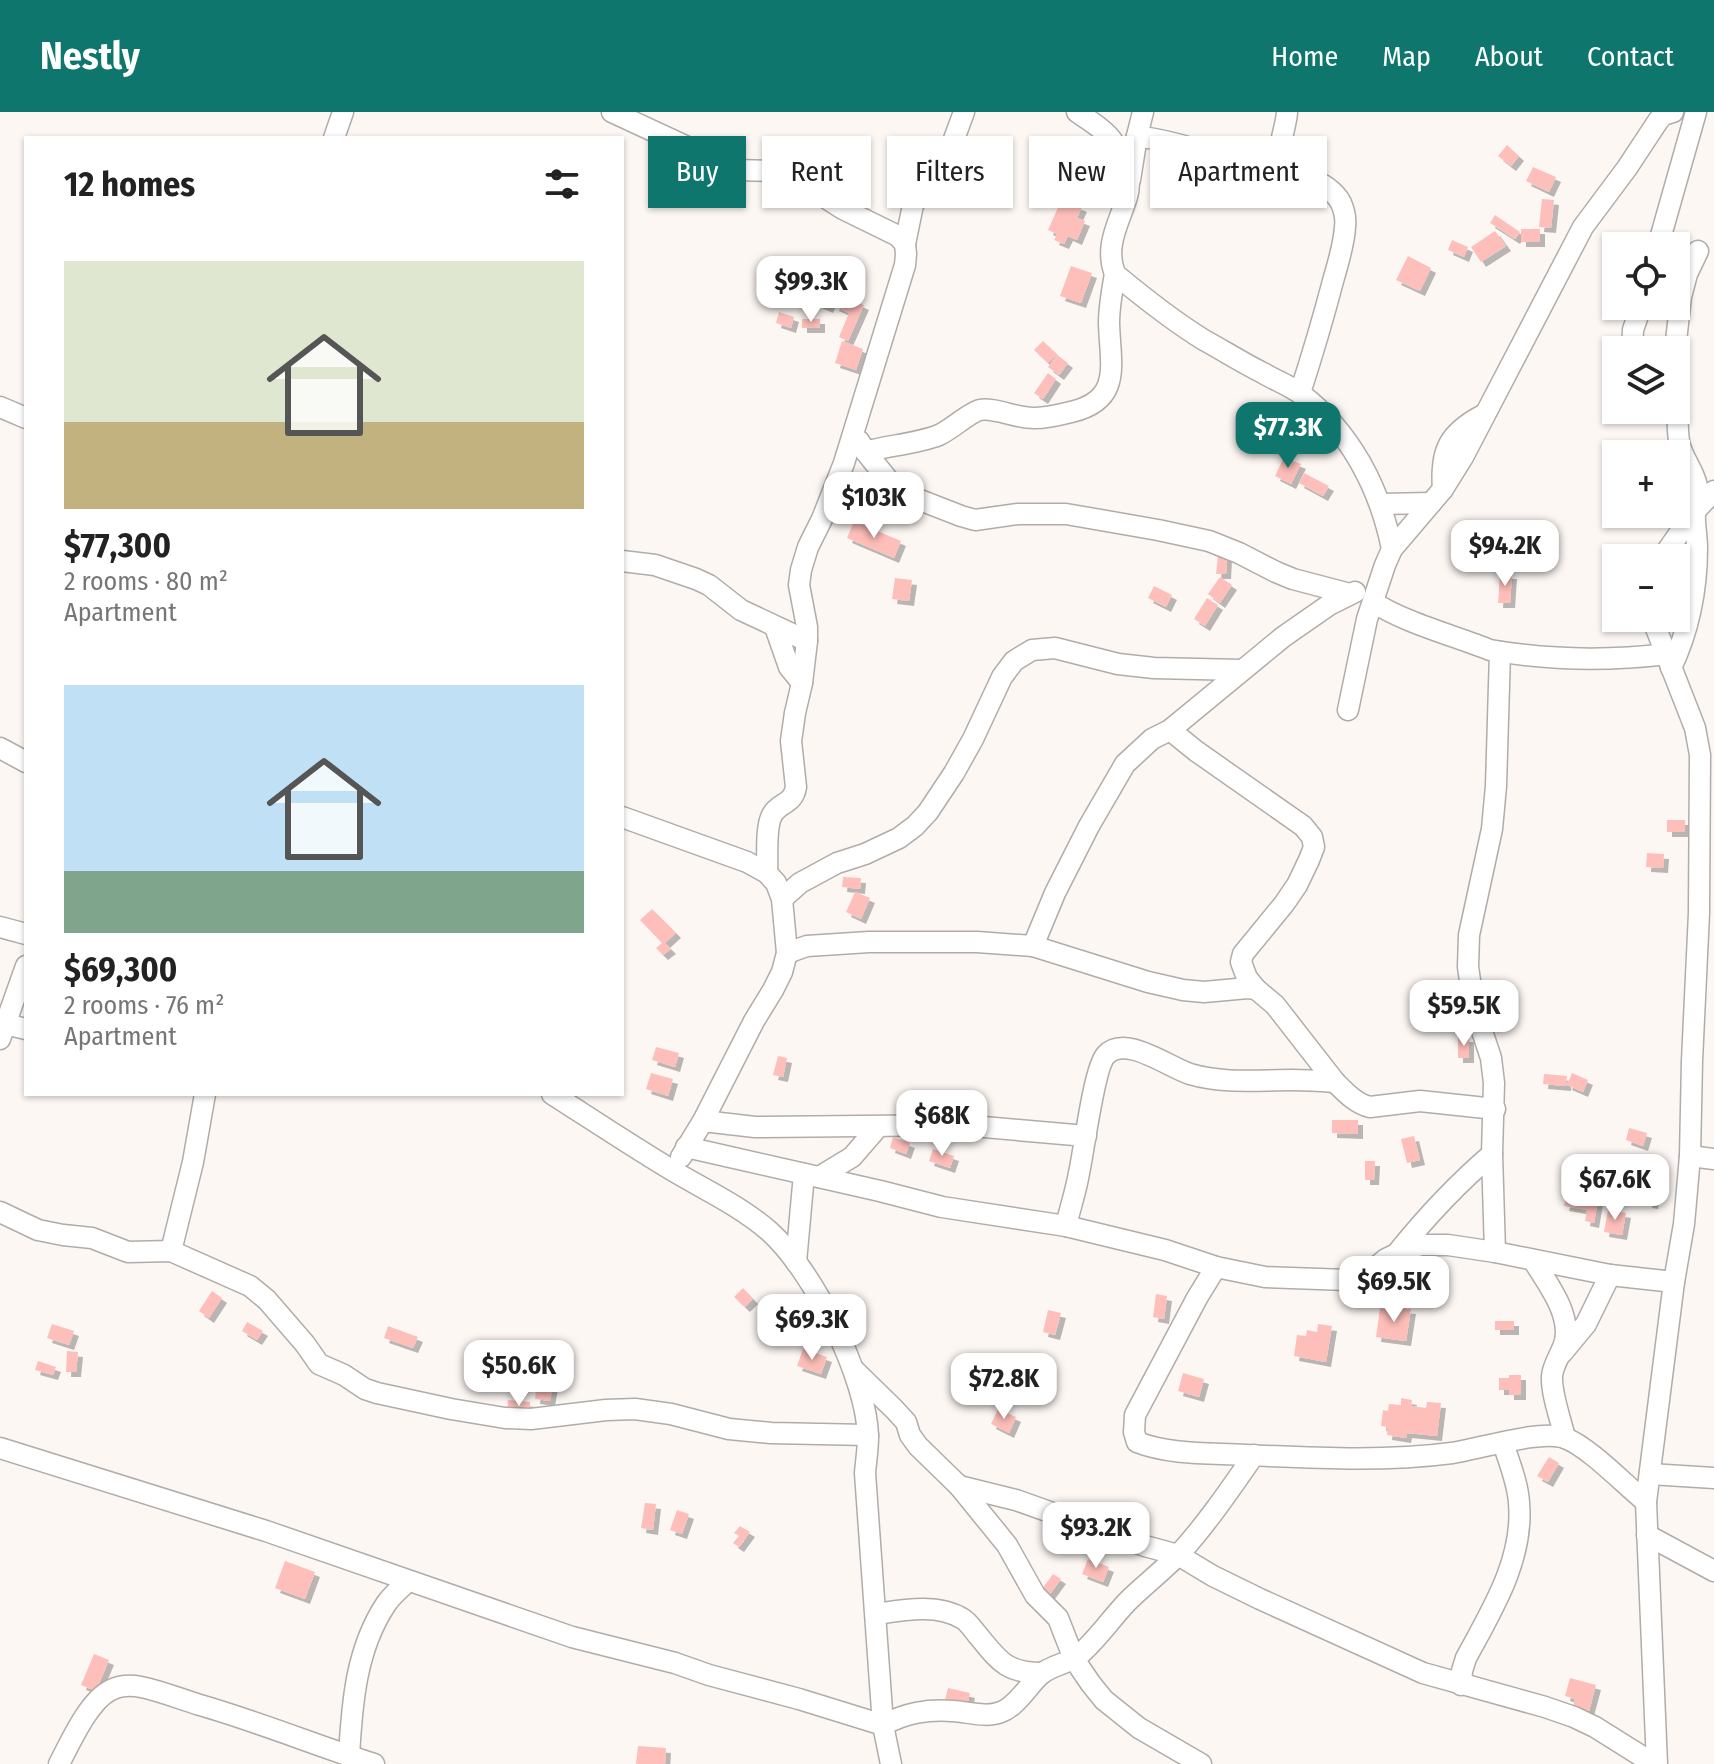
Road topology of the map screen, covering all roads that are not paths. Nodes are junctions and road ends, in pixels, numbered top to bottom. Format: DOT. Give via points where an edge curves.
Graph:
graph roads {
  1 [pos="343,112"];
  2 [pos="612,112"];
  3 [pos="964,112"];
  4 [pos="1077,112"];
  5 [pos="1143,112"];
  6 [pos="1287,112"];
  7 [pos="1673,112"];
  8 [pos="1696,112"];
  9 [pos="335,136"];
  10 [pos="1107,136"];
  11 [pos="1137,136"];
  12 [pos="1283,136"];
  13 [pos="1150,139"];
  14 [pos="1134,155"];
  15 [pos="1327,186"];
  16 [pos="1123,208"];
  17 [pos="1662,232"];
  18 [pos="905,244"];
  19 [pos="1698,251"];
  20 [pos="1115,274"];
  21 [pos="1677,336"];
  22 [pos="1300,393"];
  23 [pos="0,407"];
  24 [pos="24,417"];
  25 [pos="1674,424"];
  26 [pos="1679,424"];
  27 [pos="853,433"];
  28 [pos="1678,433"];
  29 [pos="865,451"];
  30 [pos="1714,491"];
  31 [pos="1437,496"];
  32 [pos="1381,504"];
  33 [pos="1695,511"];
  34 [pos="1672,544"];
  35 [pos="1392,549"];
  36 [pos="624,561"];
  37 [pos="1376,592"];
  38 [pos="1350,594"];
  39 [pos="775,627"];
  40 [pos="1658,632"];
  41 [pos="807,641"];
  42 [pos="1500,652"];
  43 [pos="1669,661"];
  44 [pos="1241,670"];
  45 [pos="802,683"];
  46 [pos="1348,710"];
  47 [pos="1705,728"];
  48 [pos="1170,730"];
  49 [pos="0,748"];
  50 [pos="24,761"];
  51 [pos="624,818"];
  52 [pos="1698,838"];
  53 [pos="1714,866"];
  54 [pos="767,873"];
  55 [pos="782,899"];
  56 [pos="1706,914"];
  57 [pos="0,927"];
  58 [pos="24,933"];
  59 [pos="1033,946"];
  60 [pos="787,953"];
  61 [pos="24,972"];
  62 [pos="1256,989"];
  63 [pos="24,1029"];
  64 [pos="3,1032"];
  65 [pos="1335,1082"];
  66 [pos="205,1096"];
  67 [pos="555,1096"];
  68 [pos="1495,1109"];
  69 [pos="703,1121"];
  70 [pos="878,1127"];
  71 [pos="1086,1136"];
  72 [pos="686,1147"];
  73 [pos="1492,1154"];
  74 [pos="1690,1156"];
  75 [pos="1714,1159"];
  76 [pos="673,1171"];
  77 [pos="812,1176"];
  78 [pos="0,1212"];
  79 [pos="1066,1226"];
  80 [pos="171,1251"];
  81 [pos="1495,1252"];
  82 [pos="1398,1253"];
  83 [pos="1533,1260"];
  84 [pos="796,1262"];
  85 [pos="1216,1267"];
  86 [pos="1610,1275"];
  87 [pos="1674,1282"];
  88 [pos="1560,1356"];
  89 [pos="851,1367"];
  90 [pos="868,1435"];
  91 [pos="1565,1438"];
  92 [pos="1503,1443"];
  93 [pos="0,1448"];
  94 [pos="1254,1455"];
  95 [pos="1650,1474"];
  96 [pos="1714,1478"];
  97 [pos="959,1486"];
  98 [pos="1646,1502"];
  99 [pos="1647,1535"];
  100 [pos="1178,1555"];
  101 [pos="1714,1571"];
  102 [pos="408,1581"];
  103 [pos="876,1614"];
  104 [pos="1074,1659"];
  105 [pos="1042,1673"];
  106 [pos="1461,1685"];
  107 [pos="883,1725"];
  108 [pos="349,1756"];
  109 [pos="59,1764"];
  110 [pos="374,1764"];
  111 [pos="891,1764"];
  112 [pos="1201,1764"];
  113 [pos="1656,1764"];
  1 -- 9 [label="street"];
  2 -- 18 [label="street" via="737,170 786,174"];
  3 -- 18 [label="street" via="950,150 913,205"];
  4 -- 10 [label="street"];
  5 -- 11 [label="street"];
  6 -- 12 [label="street"];
  7 -- 31 [label="street" via="1658,121 1583,227 1463,457"];
  8 -- 17 [label="street"];
  11 -- 13 [label="street"];
  11 -- 14 [label="street"];
  15 -- 22 [label="street" via="1342,205 1346,224"];
  16 -- 20 [label="street" via="1110,251"];
  18 -- 27 [label="street" via="902,274"];
  19 -- 21 [label="street" via="1681,297"];
  20 -- 22 [label="street" via="1166,315"];
  20 -- 29 [label="street" via="1110,303 1112,366 1099,401 1040,418 982,409 934,437"];
  22 -- 32 [label="street" via="1347,440"];
  23 -- 24 [label="street"];
  25 -- 28 [label="street"];
  26 -- 28 [label="street"];
  27 -- 29 [label="street"];
  27 -- 41 [label="street" via="801,570"];
  28 -- 33 [label="street" via="1696,483"];
  29 -- 38 [label="street" via="907,495 961,516 975,520 1066,514 1158,530 1209,541 1284,576"];
  30 -- 33 [label="street"];
  31 -- 32 [label="street"];
  31 -- 35 [label="street"];
  32 -- 35 [label="street"];
  33 -- 34 [label="street"];
  33 -- 43 [label="street" via="1697,576 1691,611 1683,642"];
  35 -- 37 [label="street"];
  36 -- 39 [label="street" via="696,579"];
  37 -- 38 [label="street"];
  37 -- 42 [label="street" via="1381,608"];
  37 -- 46 [label="street"];
  38 -- 44 [label="street" via="1311,616"];
  39 -- 41 [label="street"];
  39 -- 45 [label="street" via="789,667"];
  40 -- 43 [label="street"];
  41 -- 45 [label="street"];
  42 -- 43 [label="street"];
  42 -- 68 [label="street" via="1492,829 1469,935 1468,967 1491,1058"];
  43 -- 47 [label="street"];
  44 -- 48 [label="street"];
  44 -- 55 [label="street" via="1154,668 1055,648 1032,650 1002,677 954,773 915,826 800,883"];
  45 -- 54 [label="street" via="791,741 795,794 770,817"];
  47 -- 52 [label="street"];
  48 -- 59 [label="street" via="1125,764 1055,893"];
  48 -- 62 [label="street" via="1312,837 1314,847 1297,885 1243,954 1243,971"];
  49 -- 50 [label="street"];
  51 -- 54 [label="street"];
  52 -- 53 [label="street"];
  52 -- 56 [label="street"];
  54 -- 55 [label="street"];
  55 -- 60 [label="street"];
  56 -- 74 [label="street" via="1692,1061"];
  57 -- 58 [label="street"];
  59 -- 60 [label="street" via="869,942 807,946"];
  59 -- 62 [label="street" via="1183,990"];
  60 -- 69 [label="street" via="773,990"];
  61 -- 64 [label="street"];
  62 -- 65 [label="street" via="1275,1005"];
  63 -- 64 [label="street"];
  65 -- 68 [label="street" via="1370,1107 1434,1101"];
  65 -- 71 [label="street" via="1215,1080 1186,1073 1142,1051 1117,1048 1101,1065"];
  66 -- 80 [label="street"];
  67 -- 76 [label="street"];
  68 -- 73 [label="street"];
  69 -- 70 [label="street" via="755,1127"];
  69 -- 72 [label="street"];
  70 -- 71 [label="street" via="961,1125"];
  70 -- 77 [label="street" via="852,1157"];
  71 -- 79 [label="street"];
  72 -- 76 [label="street"];
  72 -- 77 [label="street"];
  73 -- 81 [label="street"];
  73 -- 82 [label="street" via="1447,1194"];
  74 -- 75 [label="street"];
  74 -- 87 [label="street"];
  76 -- 84 [label="street" via="770,1232"];
  77 -- 79 [label="street" via="942,1207"];
  77 -- 84 [label="street"];
  78 -- 80 [label="street" via="38,1230 92,1238 128,1252"];
  79 -- 85 [label="street"];
  80 -- 90 [label="street" via="259,1292 319,1364 377,1393 505,1418 635,1409 729,1429"];
  81 -- 82 [label="street" via="1421,1245"];
  81 -- 83 [label="street"];
  82 -- 85 [label="street" via="1347,1280 1265,1277"];
  83 -- 86 [label="street"];
  83 -- 88 [label="street" via="1565,1324"];
  84 -- 89 [label="street" via="832,1318"];
  85 -- 94 [label="street" via="1135,1415 1134,1432 1137,1442 1152,1448"];
  86 -- 87 [label="street"];
  86 -- 88 [label="street" via="1586,1324"];
  87 -- 95 [label="street"];
  88 -- 91 [label="street" via="1552,1378"];
  89 -- 90 [label="street"];
  89 -- 97 [label="street" via="904,1419 918,1446"];
  90 -- 103 [label="street" via="865,1473"];
  91 -- 92 [label="street" via="1547,1435"];
  91 -- 98 [label="street"];
  92 -- 94 [label="street" via="1413,1458"];
  92 -- 106 [label="street" via="1519,1503 1513,1565 1466,1658"];
  93 -- 102 [label="street"];
  94 -- 100 [label="street"];
  95 -- 96 [label="street"];
  95 -- 98 [label="street"];
  97 -- 100 [label="street"];
  97 -- 104 [label="street" via="1007,1545 1035,1595 1058,1618"];
  98 -- 99 [label="street"];
  99 -- 101 [label="street"];
  99 -- 113 [label="street"];
  100 -- 104 [label="street"];
  100 -- 106 [label="street" via="1260,1599"];
  102 -- 107 [label="street" via="572,1637"];
  102 -- 108 [label="street" via="372,1629 352,1700"];
  103 -- 105 [label="street" via="949,1612 965,1620 1002,1663 1025,1673"];
  103 -- 107 [label="street"];
  104 -- 105 [label="street"];
  104 -- 112 [label="street" via="1119,1713"];
  105 -- 107 [label="street" via="1015,1704 999,1713 926,1710"];
  106 -- 113 [label="street" via="1574,1717"];
  107 -- 111 [label="street"];
  108 -- 109 [label="street" via="227,1712 124,1686 97,1702"];
  108 -- 110 [label="street"];
}
